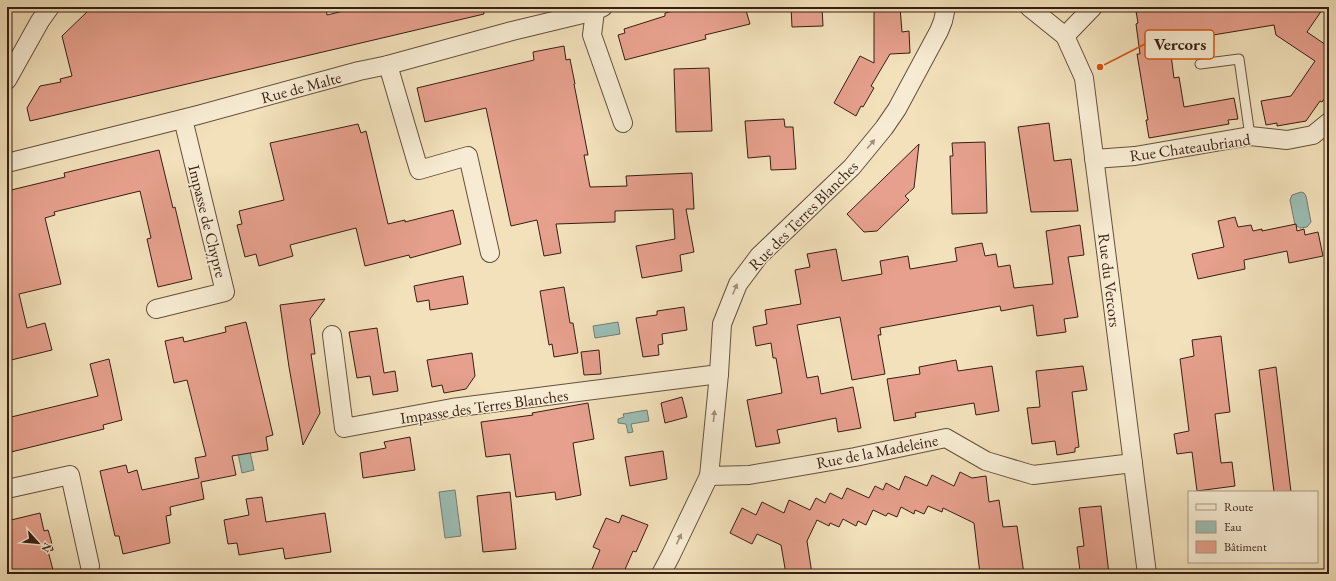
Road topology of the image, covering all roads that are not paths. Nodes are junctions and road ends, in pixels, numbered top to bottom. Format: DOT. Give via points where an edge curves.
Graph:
graph roads {
  1 [pos="50,7"];
  2 [pos="946,7"];
  3 [pos="1029,7"];
  4 [pos="1093,7"];
  5 [pos="599,9"];
  6 [pos="1065,36"];
  7 [pos="1200,64"];
  8 [pos="388,65"];
  9 [pos="7,80"];
  10 [pos="183,119"];
  11 [pos="1329,122"];
  12 [pos="623,123"];
  13 [pos="1250,136"];
  14 [pos="1094,159"];
  15 [pos="7,163"];
  16 [pos="490,253"];
  17 [pos="151,310"];
  18 [pos="332,335"];
  19 [pos="719,374"];
  20 [pos="1133,463"];
  21 [pos="708,476"];
  22 [pos="7,490"];
  23 [pos="90,566"];
  24 [pos="660,574"];
  25 [pos="1147,574"];
  1 -- 9 [label="street"];
  19 -- 2 [label="street, Rue des Terres Blanches, one-way" via="722,324 738,284 759,256 852,167 884,128 939,31"];
  3 -- 6 [label="street, Rue du Vercors"];
  4 -- 6 [label="street"];
  5 -- 8 [label="street, Rue de Malte"];
  5 -- 12 [label="street" via="592,35"];
  6 -- 14 [label="street, Rue du Vercors" via="1084,78"];
  7 -- 13 [label="lane" via="1239,59"];
  8 -- 10 [label="street, Rue de Malte"];
  8 -- 16 [label="street" via="419,170 468,156"];
  10 -- 15 [label="street, Rue de Malte"];
  10 -- 17 [label="street, Impasse de Chypre" via="225,292"];
  11 -- 13 [label="street, Rue Chateaubriand" via="1312,135 1287,140"];
  13 -- 14 [label="street, Rue Chateaubriand" via="1135,156"];
  14 -- 20 [label="street, Rue du Vercors"];
  18 -- 19 [label="street, Impasse des Terres Blanches" via="344,428 452,408"];
  21 -- 19 [label="street, Rue des Terres Blanches, one-way"];
  20 -- 21 [label="street, Rue de la Madeleine" via="1033,475 986,462 946,438 749,475"];
  20 -- 25 [label="street, Rue du Vercors"];
  24 -- 21 [label="street, Rue des Terres Blanches, one-way"];
  22 -- 23 [label="street" via="70,475"];
}
